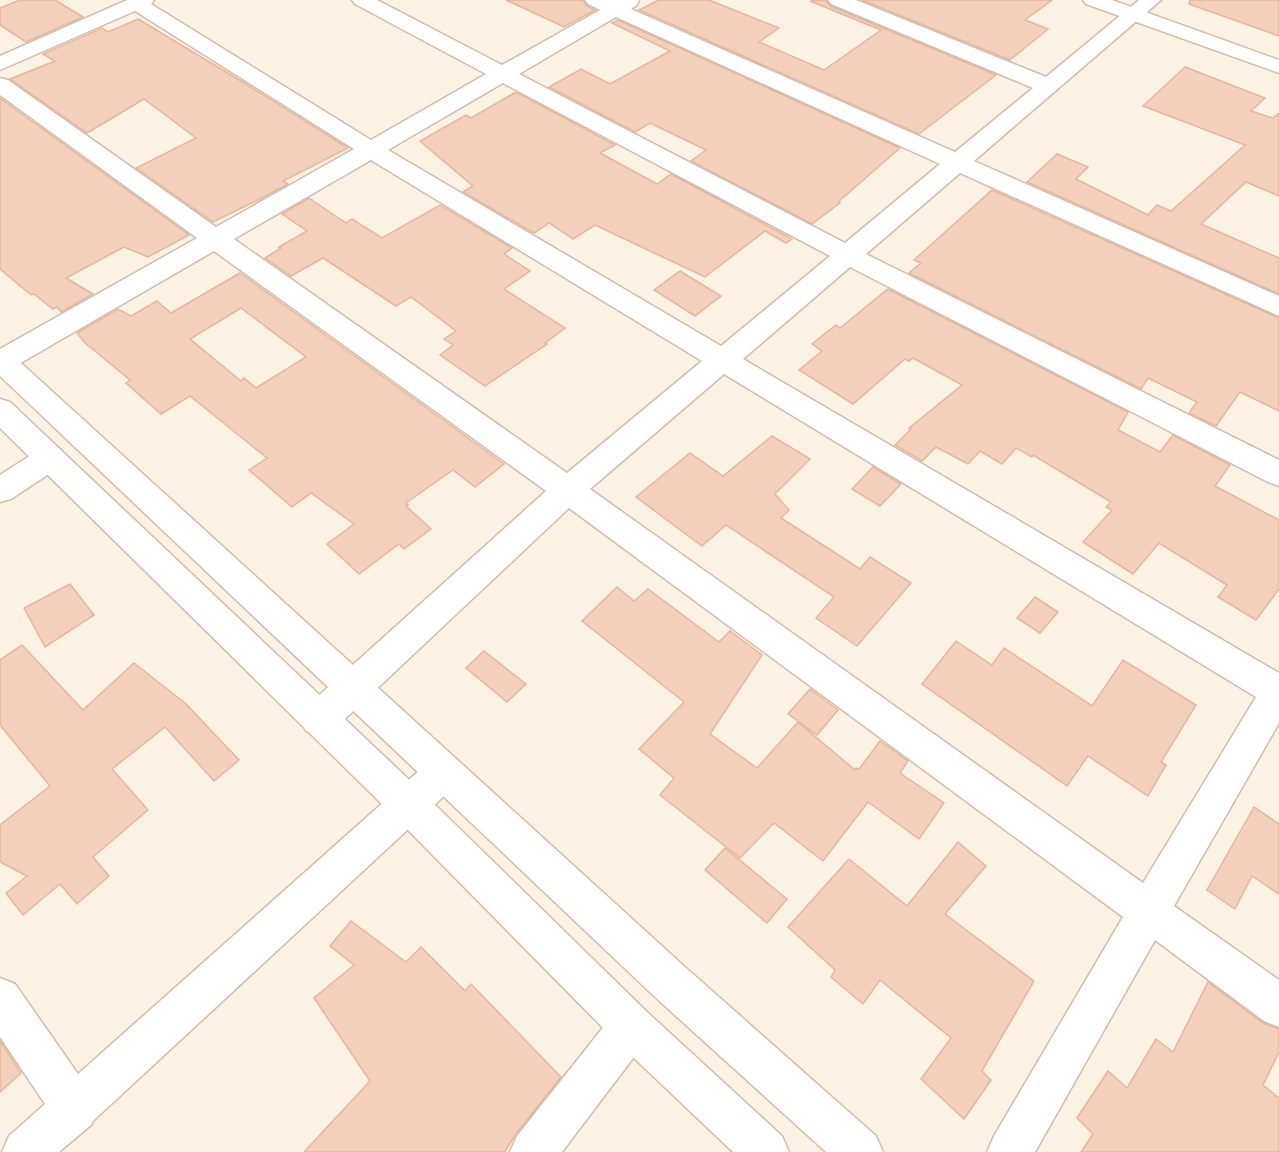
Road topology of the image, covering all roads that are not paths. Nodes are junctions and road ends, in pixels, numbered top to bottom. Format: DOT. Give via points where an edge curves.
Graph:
graph roads {
  1 [pos="362,0"];
  2 [pos="838,0"];
  3 [pos="1093,0"];
  4 [pos="140,2"];
  5 [pos="614,3"];
  6 [pos="1142,7"];
  7 [pos="0,64"];
  8 [pos="1279,68"];
  9 [pos="502,74"];
  10 [pos="0,85"];
  11 [pos="1048,86"];
  12 [pos="371,150"];
  13 [pos="958,163"];
  14 [pos="216,238"];
  15 [pos="848,255"];
  16 [pos="1279,307"];
  17 [pos="1,361"];
  18 [pos="722,361"];
  19 [pos="0,411"];
  20 [pos="50,458"];
  21 [pos="1279,474"];
  22 [pos="0,490"];
  23 [pos="568,490"];
  24 [pos="354,686"];
  25 [pos="1279,691"];
  26 [pos="319,719"];
  27 [pos="444,772"];
  28 [pos="409,805"];
  29 [pos="1148,912"];
  30 [pos="0,999"];
  31 [pos="1279,1006"];
  32 [pos="631,1026"];
  33 [pos="75,1109"];
  34 [pos="25,1152"];
  35 [pos="533,1152"];
  36 [pos="766,1152"];
  37 [pos="860,1152"];
  38 [pos="1010,1152"];
  1 -- 9 [label="street"];
  2 -- 11 [label="street"];
  3 -- 6 [label="street"];
  4 -- 7 [label="street"];
  4 -- 12 [label="street"];
  5 -- 9 [label="street"];
  5 -- 13 [label="street"];
  6 -- 8 [label="street"];
  6 -- 11 [label="street"];
  9 -- 12 [label="street"];
  9 -- 15 [label="street"];
  10 -- 14 [label="street"];
  11 -- 13 [label="street"];
  12 -- 14 [label="street"];
  12 -- 18 [label="street"];
  13 -- 15 [label="street"];
  13 -- 16 [label="street"];
  14 -- 17 [label="street"];
  14 -- 23 [label="street"];
  15 -- 18 [label="street"];
  15 -- 21 [label="street"];
  17 -- 24 [label="street"];
  18 -- 23 [label="street"];
  18 -- 25 [label="street"];
  19 -- 20 [label="street"];
  20 -- 22 [label="street"];
  20 -- 26 [label="street"];
  23 -- 24 [label="street"];
  23 -- 29 [label="street"];
  24 -- 26 [label="street"];
  24 -- 27 [label="street"];
  25 -- 29 [label="street"];
  26 -- 28 [label="street"];
  27 -- 28 [label="street"];
  27 -- 37 [label="street"];
  28 -- 32 [label="street"];
  28 -- 33 [label="street"];
  29 -- 31 [label="street"];
  29 -- 38 [label="street"];
  30 -- 33 [label="street"];
  32 -- 35 [label="street"];
  32 -- 36 [label="street"];
  33 -- 34 [label="street"];
}
